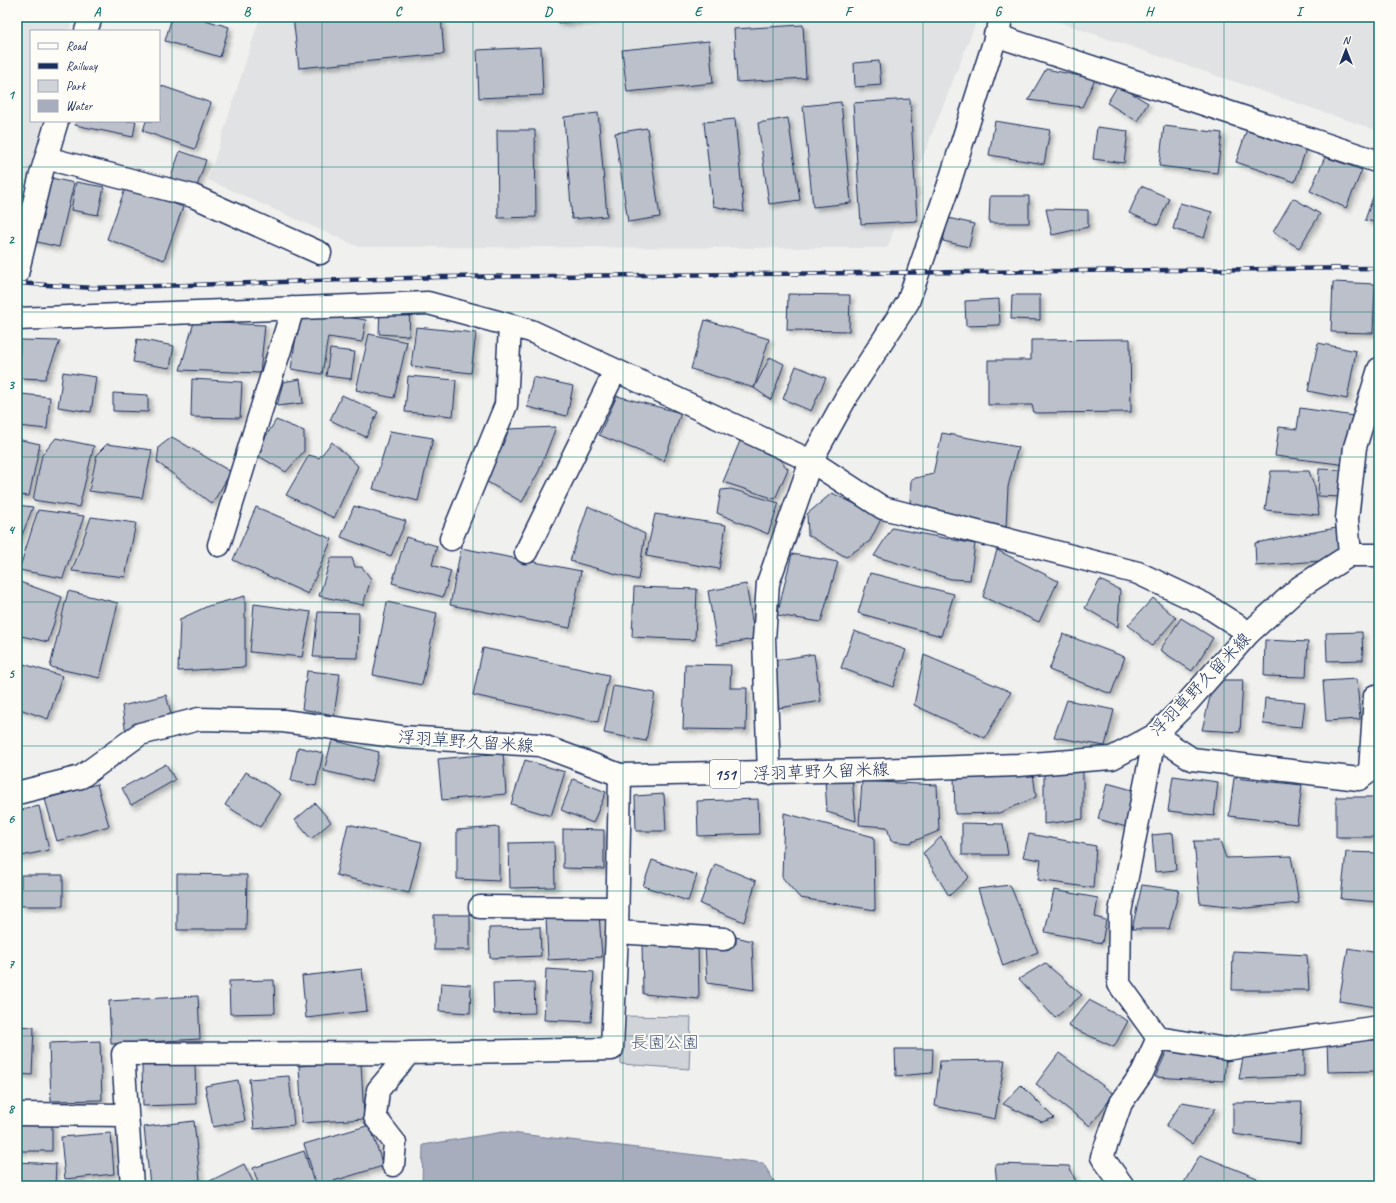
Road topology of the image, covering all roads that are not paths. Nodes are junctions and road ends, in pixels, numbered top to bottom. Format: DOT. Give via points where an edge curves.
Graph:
graph roads {
  1 [pos="91,17"];
  2 [pos="999,26"];
  3 [pos="86,30"];
  4 [pos="57,122"];
  5 [pos="46,158"];
  6 [pos="1379,162"];
  7 [pos="320,253"];
  8 [pos="17,274"];
  9 [pos="294,308"];
  10 [pos="17,319"];
  11 [pos="510,326"];
  12 [pos="1379,369"];
  13 [pos="615,371"];
  14 [pos="811,461"];
  15 [pos="451,539"];
  16 [pos="219,545"];
  17 [pos="526,552"];
  18 [pos="1350,555"];
  19 [pos="1379,555"];
  20 [pos="1249,633"];
  21 [pos="1375,696"];
  22 [pos="1155,735"];
  23 [pos="769,773"];
  24 [pos="620,775"];
  25 [pos="17,794"];
  26 [pos="480,907"];
  27 [pos="617,908"];
  28 [pos="617,932"];
  29 [pos="724,939"];
  30 [pos="1379,1027"];
  31 [pos="1158,1038"];
  32 [pos="408,1054"];
  33 [pos="17,1114"];
  34 [pos="126,1115"];
  35 [pos="393,1165"];
  36 [pos="132,1186"];
  37 [pos="1123,1186"];
  1 -- 3 [label="street"];
  2 -- 6 [label="street"];
  2 -- 14 [label="street" via="908,302 847,396"];
  4 -- 5 [label="street"];
  5 -- 7 [label="street" via="193,196"];
  5 -- 8 [label="street"];
  9 -- 10 [label="street"];
  9 -- 11 [label="street" via="428,303"];
  9 -- 16 [label="street"];
  11 -- 13 [label="street" via="531,331"];
  11 -- 15 [label="street" via="506,405"];
  12 -- 18 [label="street" via="1355,447 1347,519"];
  13 -- 14 [label="street"];
  13 -- 17 [label="street"];
  14 -- 20 [label="street" via="883,508 1138,573 1204,604"];
  14 -- 23 [label="street" via="768,583 764,639"];
  18 -- 19 [label="street"];
  18 -- 20 [label="street, 浮羽草野久留米線 / 151" via="1300,587"];
  20 -- 22 [label="street, 浮羽草野久留米線 / 151"];
  21 -- 22 [label="street" via="1370,771 1359,779 1192,759"];
  22 -- 23 [label="street, 浮羽草野久留米線 / 151" via="1112,758 1018,765"];
  22 -- 31 [label="street" via="1120,912 1119,984"];
  23 -- 24 [label="street, 浮羽草野久留米線 / 151"];
  24 -- 25 [label="street, 浮羽草野久留米線 / 151" via="540,745 401,737 282,721 199,719 140,734 80,777"];
  24 -- 27 [label="street"];
  26 -- 27 [label="street"];
  27 -- 28 [label="street"];
  28 -- 29 [label="street"];
  28 -- 32 [label="street" via="612,1049"];
  30 -- 31 [label="street" via="1226,1049"];
  31 -- 37 [label="street" via="1142,1072 1121,1103 1102,1157"];
  32 -- 34 [label="street" via="123,1054"];
  32 -- 35 [label="street" via="378,1090 375,1117 395,1143"];
  33 -- 34 [label="street"];
  34 -- 36 [label="street"];
}
